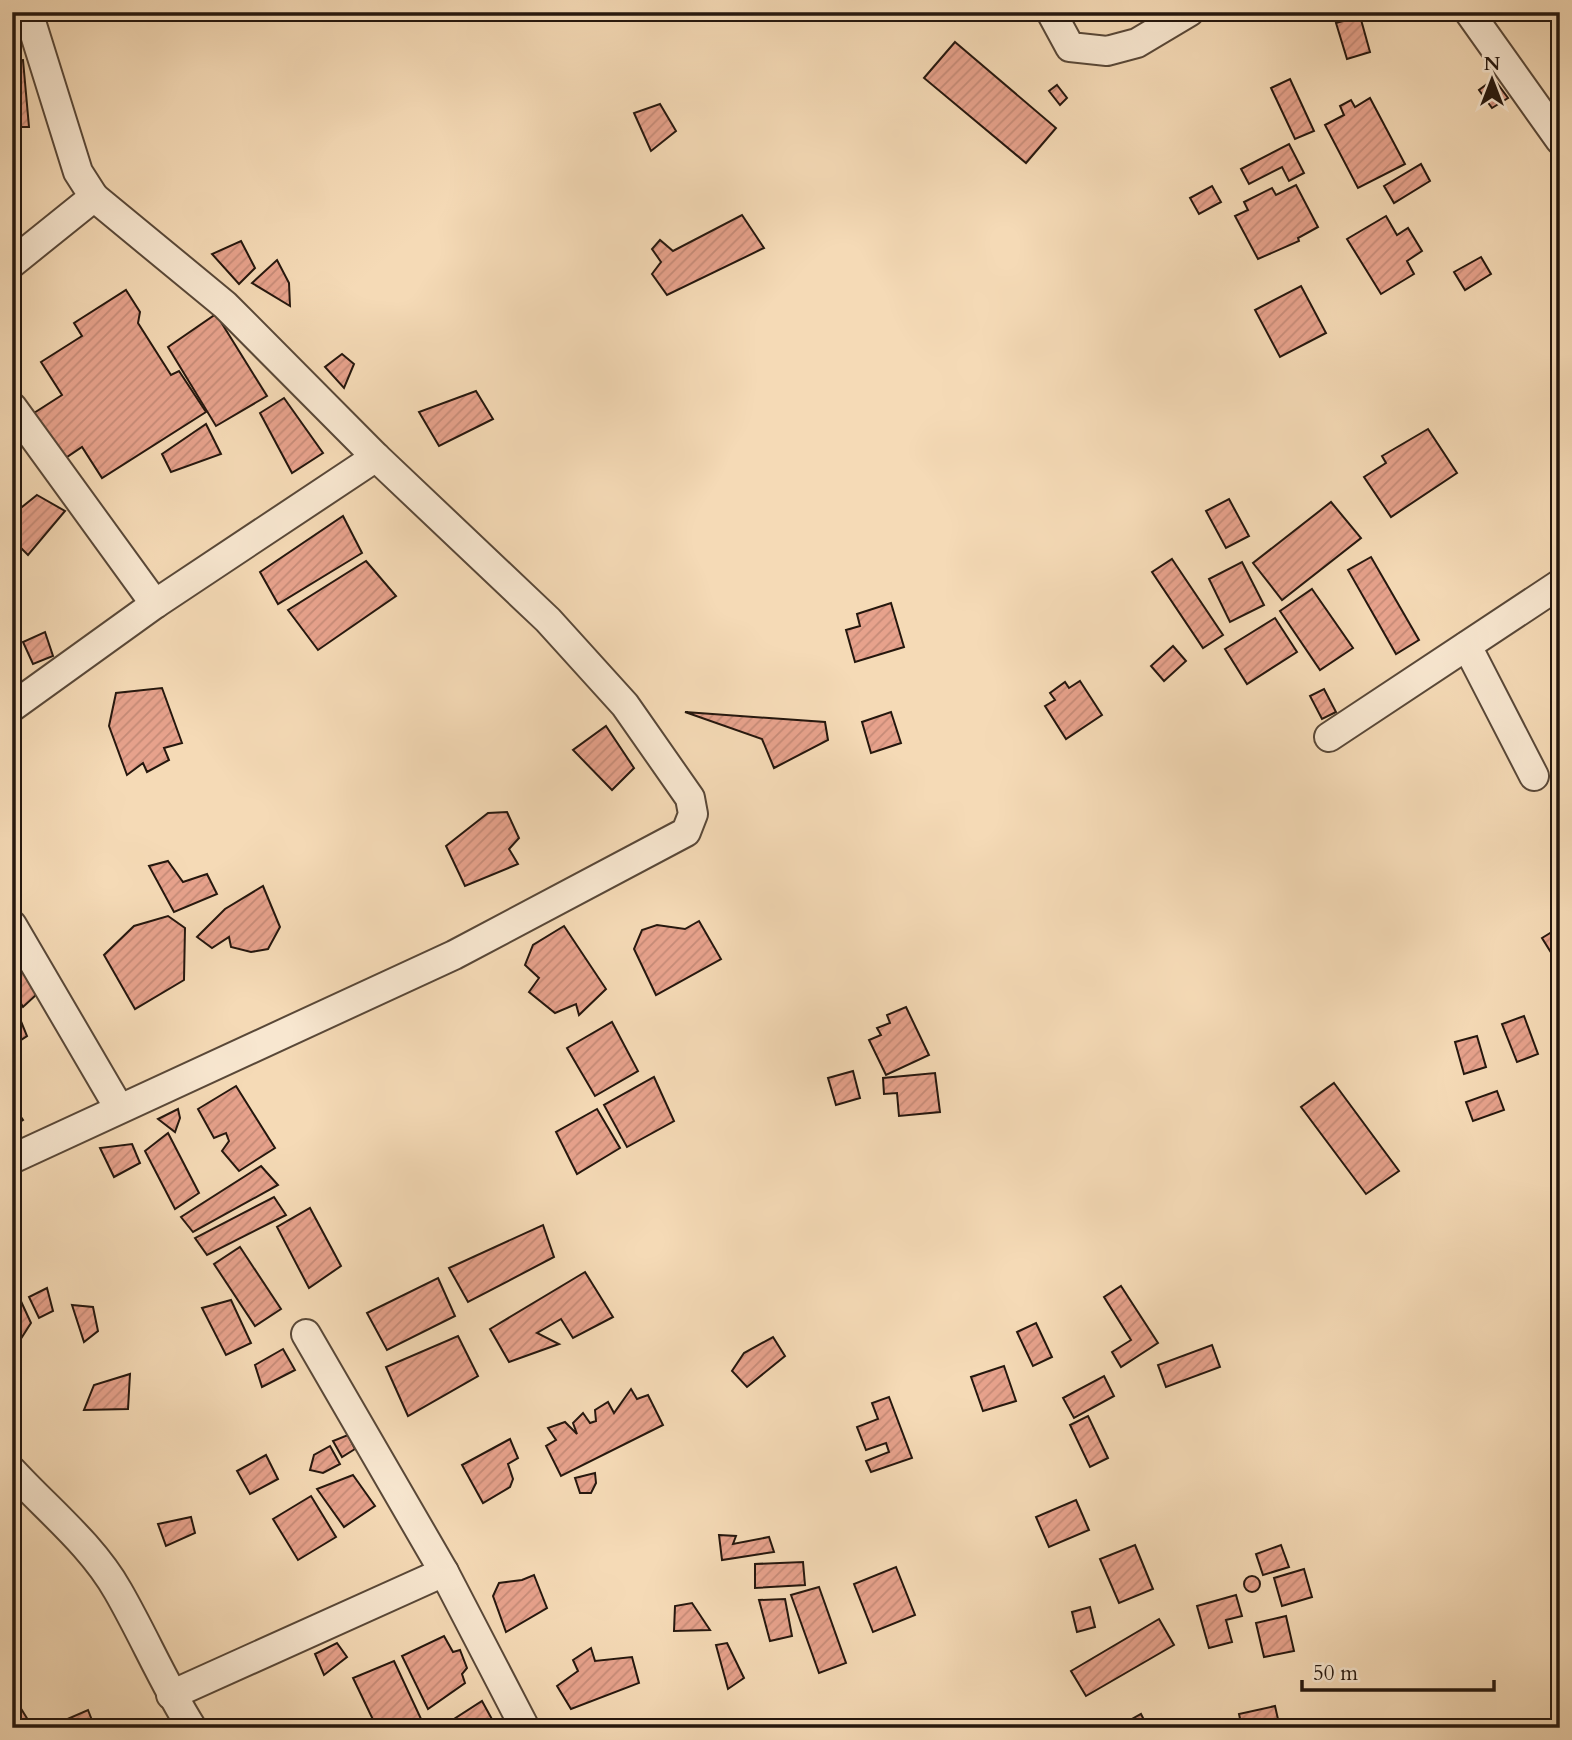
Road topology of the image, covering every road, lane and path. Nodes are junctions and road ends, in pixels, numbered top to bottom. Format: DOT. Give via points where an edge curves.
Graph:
graph roads {
  1 [pos="1051,12"];
  2 [pos="1189,12"];
  3 [pos="1469,12"];
  4 [pos="24,18"];
  5 [pos="1560,140"];
  6 [pos="94,197"];
  7 [pos="12,263"];
  8 [pos="12,407"];
  9 [pos="376,457"];
  10 [pos="1560,584"];
  11 [pos="155,604"];
  12 [pos="1467,646"];
  13 [pos="12,707"];
  14 [pos="1329,737"];
  15 [pos="1534,776"];
  16 [pos="12,925"];
  17 [pos="119,1108"];
  18 [pos="12,1159"];
  19 [pos="306,1334"];
  20 [pos="12,1471"];
  21 [pos="444,1572"];
  22 [pos="172,1695"];
  23 [pos="192,1728"];
  24 [pos="525,1728"];
  1 -- 2 [label="street" via="1070,47 1107,51 1136,43"];
  3 -- 5 [label="street"];
  4 -- 6 [label="street" via="78,172"];
  6 -- 7 [label="street"];
  6 -- 9 [label="street" via="225,305"];
  8 -- 11 [label="street"];
  9 -- 11 [label="street"];
  9 -- 17 [label="street" via="548,620 625,705 690,798 691,824 686,832 454,955"];
  10 -- 12 [label="street"];
  11 -- 13 [label="street"];
  12 -- 14 [label="street"];
  12 -- 15 [label="street"];
  16 -- 17 [label="street"];
  17 -- 18 [label="street"];
  19 -- 21 [label="street"];
  20 -- 22 [label="street" via="91,1553 118,1591"];
  21 -- 22 [label="street"];
  21 -- 24 [label="street"];
  22 -- 23 [label="street"];
}
